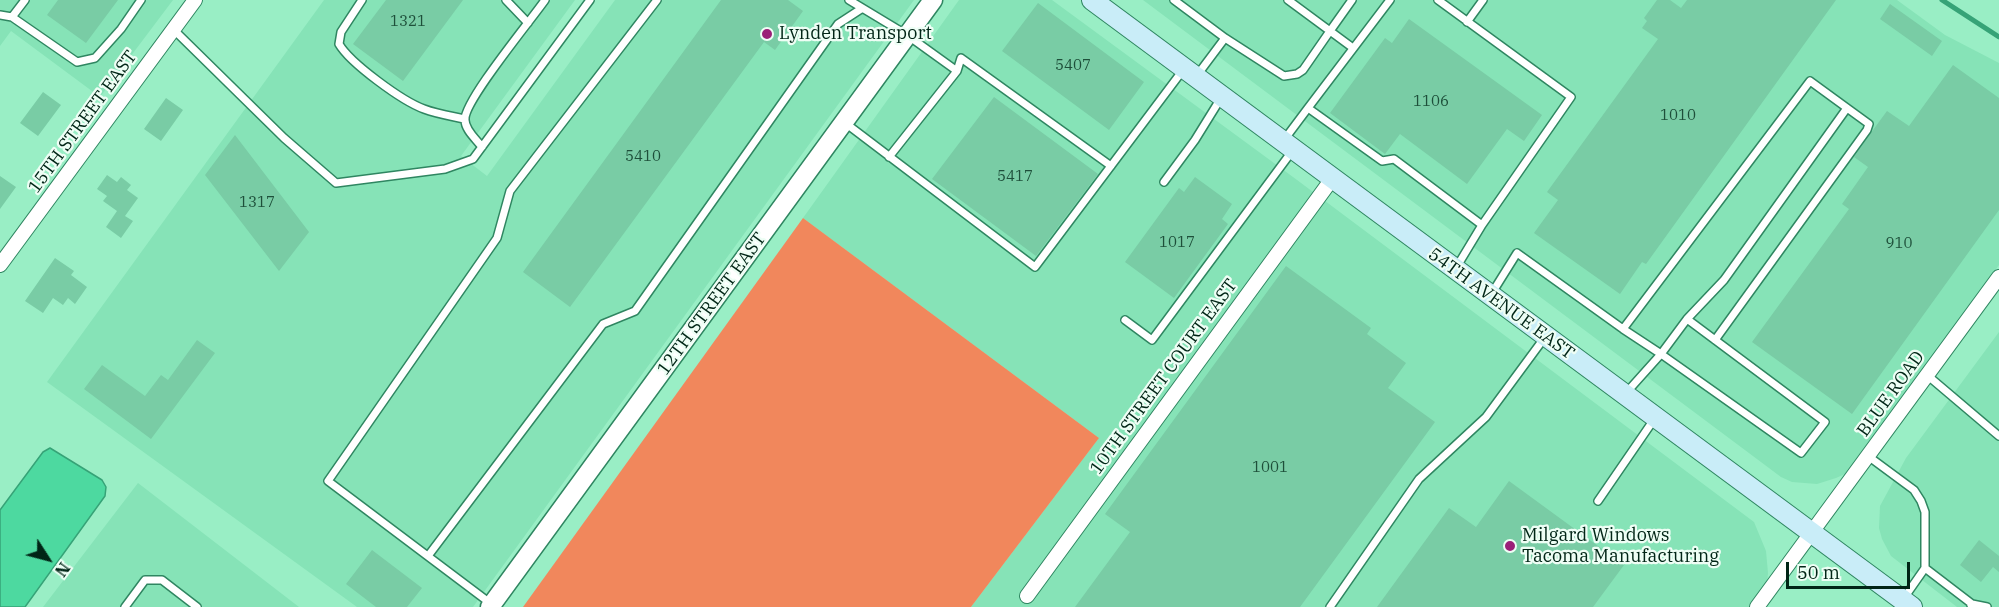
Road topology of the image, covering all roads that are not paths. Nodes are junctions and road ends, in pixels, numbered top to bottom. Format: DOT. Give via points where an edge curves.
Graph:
graph roads {
  1 [pos="25,0"];
  2 [pos="141,0"];
  3 [pos="195,0"];
  4 [pos="362,0"];
  5 [pos="506,0"];
  6 [pos="545,0"];
  7 [pos="590,0"];
  8 [pos="657,0"];
  9 [pos="849,0"];
  10 [pos="933,0"];
  11 [pos="1092,0"];
  12 [pos="1174,0"];
  13 [pos="1288,0"];
  14 [pos="1352,0"];
  15 [pos="1390,0"];
  16 [pos="1438,0"];
  17 [pos="1483,0"];
  18 [pos="861,9"];
  19 [pos="0,15"];
  20 [pos="12,16"];
  21 [pos="1467,22"];
  22 [pos="528,23"];
  23 [pos="173,29"];
  24 [pos="1330,31"];
  25 [pos="907,35"];
  26 [pos="1225,38"];
  27 [pos="1353,48"];
  28 [pos="957,71"];
  29 [pos="1190,73"];
  30 [pos="1222,97"];
  31 [pos="1308,108"];
  32 [pos="1847,108"];
  33 [pos="465,119"];
  34 [pos="844,123"];
  35 [pos="1288,146"];
  36 [pos="482,147"];
  37 [pos="890,157"];
  38 [pos="1110,166"];
  39 [pos="1332,179"];
  40 [pos="1164,182"];
  41 [pos="1482,225"];
  42 [pos="0,265"];
  43 [pos="1455,270"];
  44 [pos="1999,277"];
  45 [pos="1490,296"];
  46 [pos="1687,319"];
  47 [pos="1125,320"];
  48 [pos="1623,329"];
  49 [pos="1545,337"];
  50 [pos="1715,340"];
  51 [pos="1660,354"];
  52 [pos="1927,375"];
  53 [pos="1624,395"];
  54 [pos="1655,418"];
  55 [pos="1999,436"];
  56 [pos="1868,456"];
  57 [pos="1599,501"];
  58 [pos="1812,531"];
  59 [pos="428,556"];
  60 [pos="1926,568"];
  61 [pos="1025,602"];
  62 [pos="1907,603"];
  63 [pos="1971,605"];
  64 [pos="491,606"];
  65 [pos="125,607"];
  66 [pos="197,607"];
  67 [pos="1330,607"];
  68 [pos="1757,607"];
  69 [pos="1987,607"];
  1 -- 20 [label="lane"];
  2 -- 20 [label="lane" via="95,58 77,62"];
  3 -- 23 [label="street, 15TH STREET EAST"];
  4 -- 33 [label="lane" via="341,32 339,44 344,53 422,109"];
  5 -- 22 [label="lane"];
  6 -- 22 [label="lane"];
  7 -- 36 [label="lane"];
  8 -- 59 [label="lane" via="510,191 497,238 328,481"];
  9 -- 18 [label="lane"];
  10 -- 25 [label="street, 12TH STREET EAST"];
  11 -- 29 [label="main road, 54TH AVENUE EAST"];
  12 -- 26 [label="lane"];
  13 -- 24 [label="lane"];
  14 -- 24 [label="lane"];
  15 -- 27 [label="lane"];
  16 -- 21 [label="lane"];
  17 -- 21 [label="lane"];
  18 -- 25 [label="lane"];
  18 -- 59 [label="lane" via="838,24 635,311 603,324"];
  19 -- 20 [label="lane"];
  21 -- 41 [label="lane" via="1571,97"];
  22 -- 33 [label="lane" via="476,94"];
  23 -- 36 [label="lane" via="284,138 336,183 445,169 473,159"];
  23 -- 42 [label="street, 15TH STREET EAST"];
  24 -- 26 [label="lane" via="1303,70 1284,76"];
  24 -- 27 [label="lane"];
  25 -- 28 [label="lane"];
  25 -- 34 [label="street, 12TH STREET EAST"];
  26 -- 29 [label="lane"];
  27 -- 31 [label="lane"];
  28 -- 37 [label="lane"];
  28 -- 38 [label="lane" via="961,57"];
  29 -- 30 [label="main road, 54TH AVENUE EAST"];
  29 -- 38 [label="lane"];
  30 -- 35 [label="main road, 54TH AVENUE EAST"];
  30 -- 40 [label="lane"];
  31 -- 35 [label="lane"];
  31 -- 41 [label="lane" via="1382,161 1394,159"];
  32 -- 46 [label="lane" via="1724,280"];
  32 -- 48 [label="lane" via="1810,81"];
  32 -- 50 [label="lane" via="1869,124 1867,130"];
  33 -- 36 [label="lane" via="466,127"];
  34 -- 37 [label="lane"];
  34 -- 64 [label="street, 12TH STREET EAST"];
  35 -- 39 [label="main road, 54TH AVENUE EAST"];
  35 -- 47 [label="lane" via="1152,340"];
  37 -- 38 [label="lane" via="1035,267"];
  39 -- 43 [label="main road, 54TH AVENUE EAST"];
  39 -- 61 [label="street, 10TH STREET COURT EAST"];
  41 -- 43 [label="lane"];
  43 -- 45 [label="main road, 54TH AVENUE EAST"];
  44 -- 52 [label="street, BLUE ROAD"];
  45 -- 48 [label="lane" via="1517,253"];
  45 -- 49 [label="main road, 54TH AVENUE EAST"];
  46 -- 50 [label="lane"];
  46 -- 51 [label="lane"];
  48 -- 51 [label="lane"];
  49 -- 53 [label="main road, 54TH AVENUE EAST"];
  49 -- 67 [label="lane" via="1486,417 1419,478"];
  50 -- 51 [label="lane" via="1825,422 1801,453"];
  51 -- 53 [label="lane"];
  52 -- 55 [label="lane"];
  52 -- 56 [label="street, BLUE ROAD"];
  53 -- 54 [label="main road, 54TH AVENUE EAST"];
  54 -- 57 [label="lane"];
  54 -- 58 [label="main road, 54TH AVENUE EAST"];
  56 -- 58 [label="street, BLUE ROAD"];
  56 -- 60 [label="lane" via="1914,490 1922,501"];
  58 -- 62 [label="main road, 54TH AVENUE EAST"];
  58 -- 68 [label="street, BLUE ROAD"];
  59 -- 64 [label="lane"];
  60 -- 62 [label="lane"];
  60 -- 63 [label="lane"];
  63 -- 69 [label="lane"];
  65 -- 66 [label="lane" via="145,580 162,580"];
}
